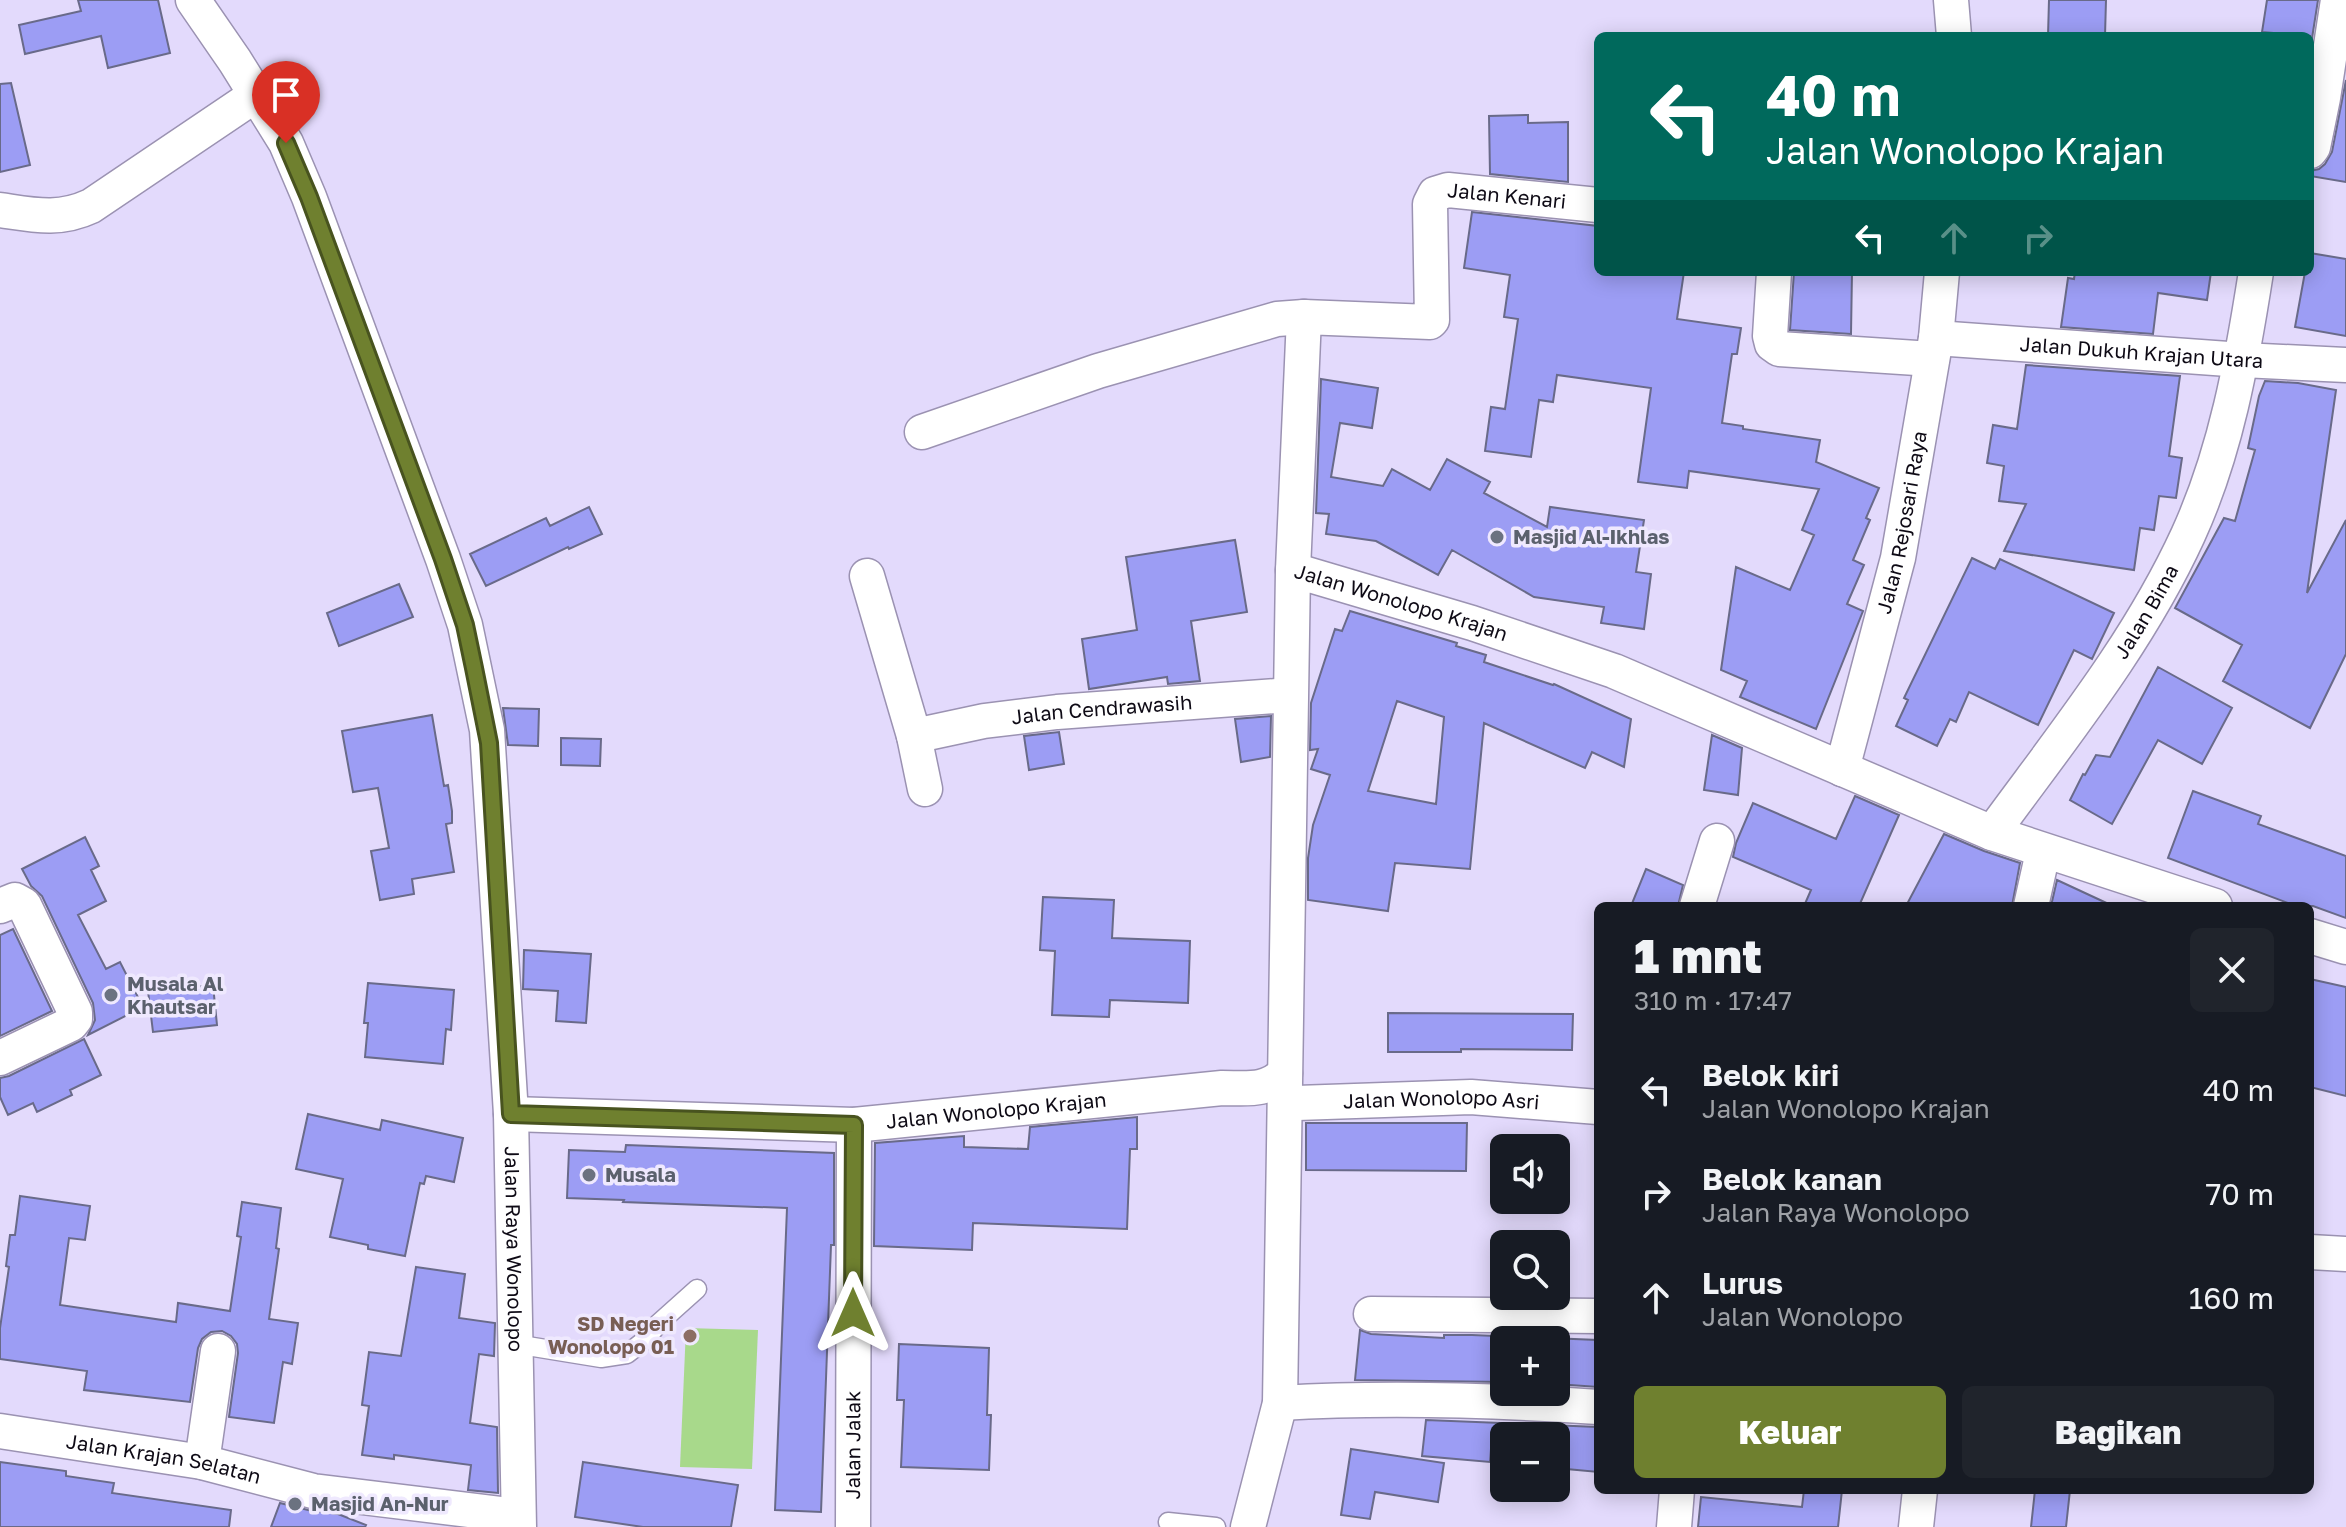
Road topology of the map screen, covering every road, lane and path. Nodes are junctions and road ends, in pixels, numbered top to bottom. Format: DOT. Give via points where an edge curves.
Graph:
graph roads {
  1 [pos="193,0"];
  2 [pos="1951,0"];
  3 [pos="2338,0"];
  4 [pos="1954,32"];
  5 [pos="254,96"];
  6 [pos="2314,142"];
  7 [pos="1594,205"];
  8 [pos="0,210"];
  9 [pos="1774,276"];
  10 [pos="1942,276"];
  11 [pos="2255,276"];
  12 [pos="1304,317"];
  13 [pos="1934,349"];
  14 [pos="2242,360"];
  15 [pos="2346,365"];
  16 [pos="922,432"];
  17 [pos="1293,570"];
  18 [pos="867,576"];
  19 [pos="1290,695"];
  20 [pos="914,736"];
  21 [pos="1842,769"];
  22 [pos="925,789"];
  23 [pos="1992,833"];
  24 [pos="1717,841"];
  25 [pos="2043,852"];
  26 [pos="1698,902"];
  27 [pos="2032,902"];
  28 [pos="2202,902"];
  29 [pos="0,906"];
  30 [pos="2314,937"];
  31 [pos="2346,947"];
  32 [pos="0,1058"];
  33 [pos="1286,1085"];
  34 [pos="1594,1107"];
  35 [pos="511,1114"];
  36 [pos="854,1125"];
  37 [pos="2314,1252"];
  38 [pos="2346,1254"];
  39 [pos="697,1289"];
  40 [pos="1371,1314"];
  41 [pos="1594,1316"];
  42 [pos="515,1344"];
  43 [pos="218,1351"];
  44 [pos="1280,1403"];
  45 [pos="1594,1407"];
  46 [pos="0,1431"];
  47 [pos="202,1462"];
  48 [pos="1677,1494"];
  49 [pos="1920,1494"];
  50 [pos="519,1521"];
  51 [pos="1168,1522"];
  52 [pos="853,1527"];
  53 [pos="1216,1527"];
  54 [pos="1248,1527"];
  55 [pos="1674,1527"];
  56 [pos="1916,1527"];
  1 -- 5 [label="street, Jalan Raya Wonolopo"];
  2 -- 4 [label="street"];
  3 -- 6 [label="street"];
  5 -- 8 [label="street" via="74,214"];
  5 -- 35 [label="street, Jalan Raya Wonolopo" via="298,170 465,625 487,730"];
  7 -- 12 [label="street, Jalan Kenari" via="1448,190 1435,194 1430,204 1430,322"];
  9 -- 13 [label="street" via="1770,336 1779,349"];
  10 -- 13 [label="street, Jalan Rejosari Raya"];
  11 -- 14 [label="street, Jalan Bima"];
  12 -- 16 [label="street, Jalan Kenari" via="1277,319 1098,371"];
  12 -- 17 [label="street"];
  13 -- 14 [label="street, Jalan Dukuh Krajan Utara"];
  13 -- 21 [label="street, Jalan Rejosari Raya" via="1898,558"];
  14 -- 15 [label="street, Jalan Dukuh Krajan Utara"];
  14 -- 23 [label="street, Jalan Bima" via="2218,457 2182,546 2127,647"];
  17 -- 19 [label="street, Jalan Wonolopo Krajan"];
  17 -- 21 [label="street, Jalan Wonolopo Krajan" via="1614,671"];
  18 -- 20 [label="street"];
  19 -- 20 [label="street, Jalan Cendrawasih" via="1057,712"];
  19 -- 33 [label="street, Jalan Wonolopo Krajan"];
  20 -- 22 [label="street"];
  21 -- 23 [label="street"];
  23 -- 25 [label="street"];
  24 -- 26 [label="street"];
  25 -- 27 [label="street"];
  25 -- 28 [label="street"];
  29 -- 32 [label="street" via="15,900 24,905 75,1019"];
  30 -- 31 [label="street"];
  33 -- 34 [label="street, Jalan Wonolopo Asri" via="1297,1103 1471,1097"];
  33 -- 36 [label="street, Jalan Wonolopo Krajan"];
  33 -- 44 [label="street, Jalan Wonolopo Krajan"];
  35 -- 36 [label="street, Jalan Wonolopo Krajan"];
  35 -- 42 [label="street, Jalan Raya Wonolopo"];
  36 -- 52 [label="street, Jalan Jalak"];
  37 -- 38 [label="street"];
  39 -- 42 [label="lane" via="627,1354 601,1358"];
  40 -- 41 [label="street"];
  42 -- 50 [label="street, Jalan Raya Wonolopo"];
  43 -- 47 [label="street"];
  44 -- 45 [label="street" via="1482,1400"];
  44 -- 54 [label="street, Jalan Wonolopo Krajan"];
  46 -- 47 [label="street, Jalan Krajan Selatan"];
  47 -- 50 [label="street, Jalan Krajan Selatan" via="313,1491"];
  48 -- 55 [label="street"];
  49 -- 56 [label="street"];
  51 -- 53 [label="lane"];
}
